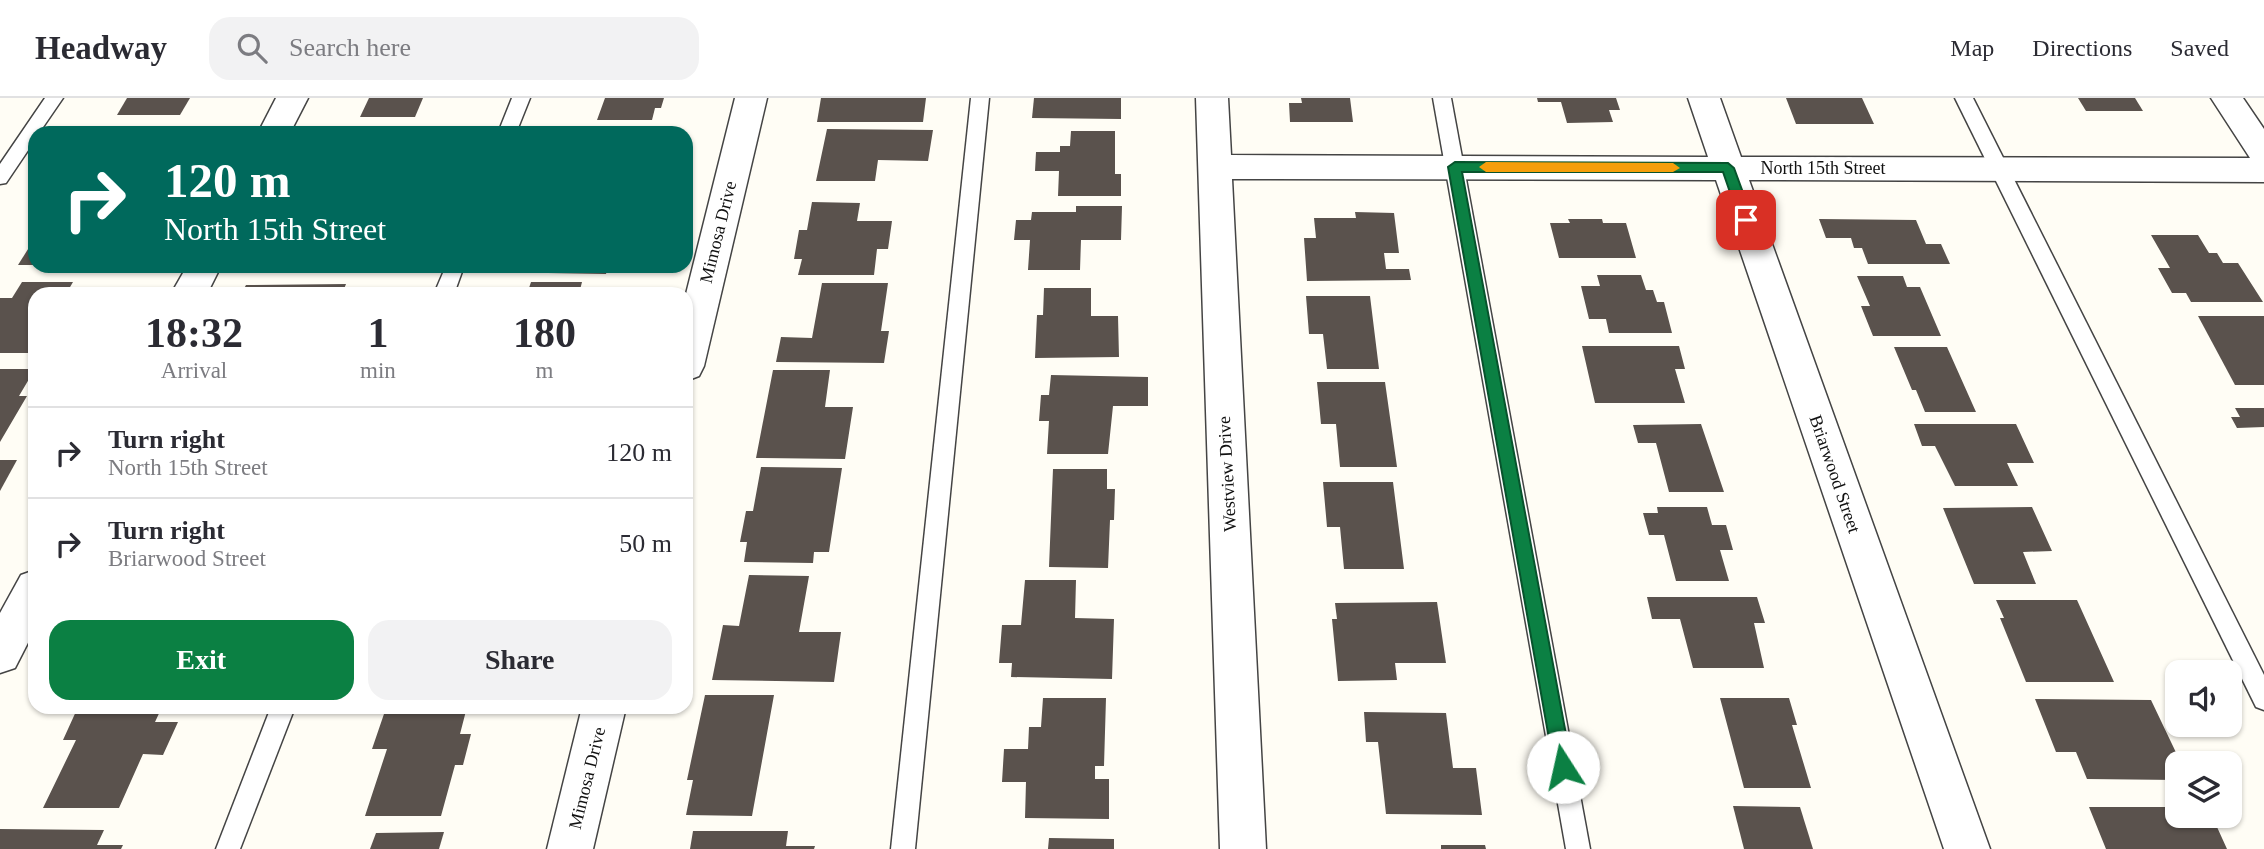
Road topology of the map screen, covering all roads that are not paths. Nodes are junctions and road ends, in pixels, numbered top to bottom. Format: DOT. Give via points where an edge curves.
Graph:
graph roads {
  1 [pos="54,98"];
  2 [pos="292,98"];
  3 [pos="520,98"];
  4 [pos="751,98"];
  5 [pos="980,98"];
  6 [pos="1212,98"];
  7 [pos="1442,98"];
  8 [pos="1704,98"];
  9 [pos="1964,98"];
  10 [pos="2227,98"];
  11 [pos="35,126"];
  12 [pos="278,126"];
  13 [pos="510,126"];
  14 [pos="28,137"];
  15 [pos="2264,154"];
  16 [pos="1213,167"];
  17 [pos="1455,167"];
  18 [pos="1728,168"];
  19 [pos="2000,169"];
  20 [pos="2264,170"];
  21 [pos="0,178"];
  22 [pos="693,337"];
  23 [pos="28,601"];
  24 [pos="0,654"];
  25 [pos="2264,699"];
  26 [pos="281,714"];
  27 [pos="602,714"];
  28 [pos="228,849"];
  29 [pos="570,849"];
  30 [pos="903,849"];
  31 [pos="1243,849"];
  32 [pos="1578,849"];
  33 [pos="1967,849"];
  1 -- 11 [label="lane"];
  2 -- 12 [label="street"];
  3 -- 13 [label="lane"];
  4 -- 22 [label="street, Mimosa Drive"];
  5 -- 30 [label="lane"];
  6 -- 16 [label="street, Westview Drive"];
  7 -- 17 [label="lane"];
  8 -- 18 [label="street, Briarwood Street"];
  9 -- 19 [label="lane"];
  10 -- 15 [label="street"];
  14 -- 21 [label="lane"];
  16 -- 17 [label="street, North 15th Street"];
  16 -- 31 [label="street, Westview Drive"];
  17 -- 18 [label="street, North 15th Street"];
  17 -- 32 [label="lane"];
  18 -- 19 [label="street, North 15th Street"];
  18 -- 33 [label="street, Briarwood Street"];
  19 -- 20 [label="street, North 15th Street"];
  19 -- 25 [label="lane"];
  23 -- 24 [label="street"];
  26 -- 28 [label="lane"];
  27 -- 29 [label="street, Mimosa Drive"];
}
